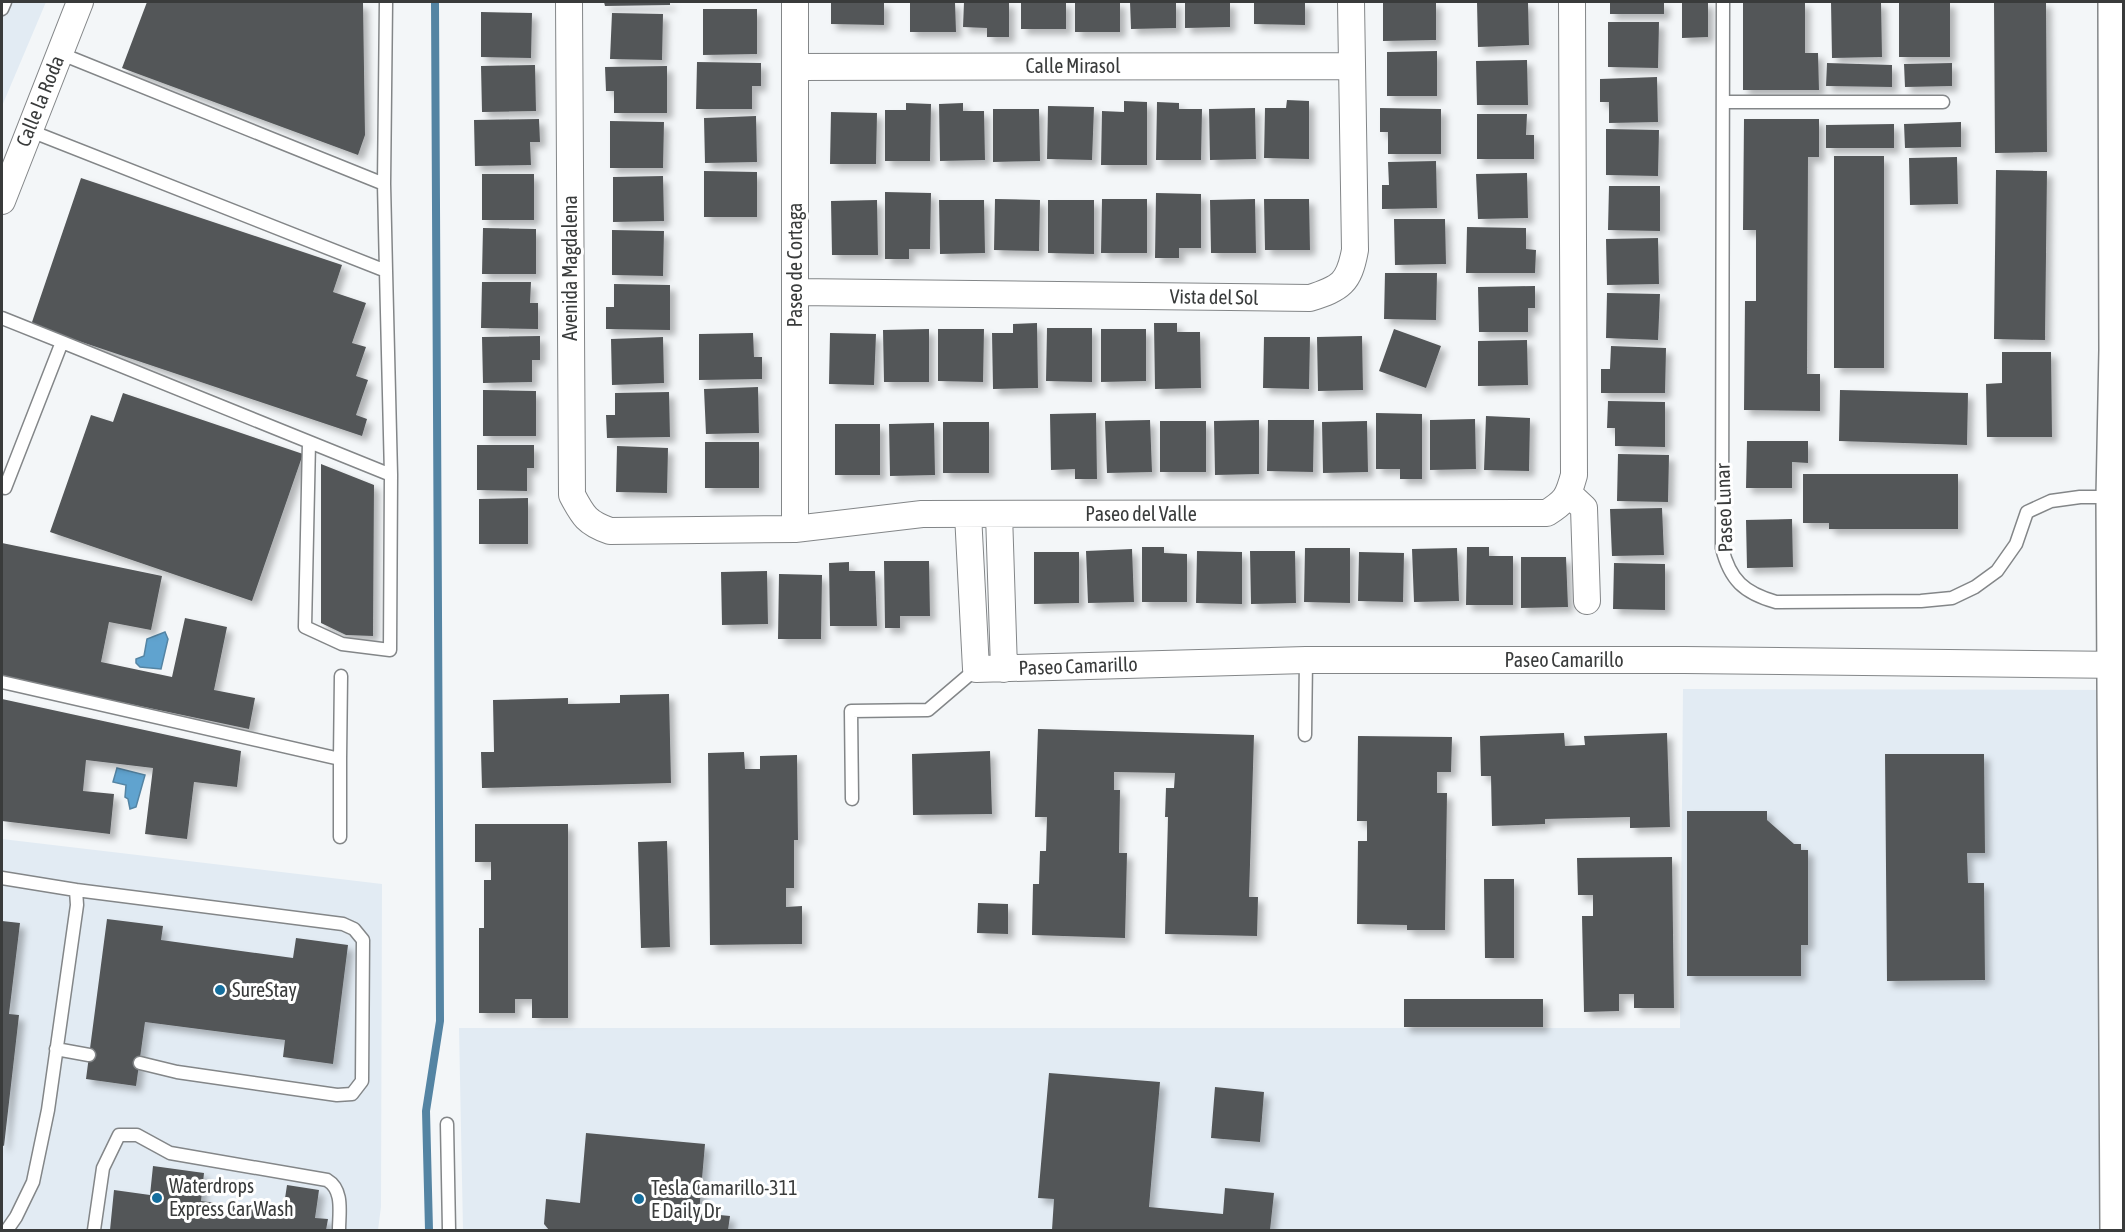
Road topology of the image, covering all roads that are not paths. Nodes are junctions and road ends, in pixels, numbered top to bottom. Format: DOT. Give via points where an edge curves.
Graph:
graph roads {
  1 [pos="80,2"];
  2 [pos="386,2"];
  3 [pos="569,2"];
  4 [pos="795,2"];
  5 [pos="1351,2"];
  6 [pos="1572,2"];
  7 [pos="1723,2"];
  8 [pos="2118,20"];
  9 [pos="59,53"];
  10 [pos="1351,66"];
  11 [pos="795,67"];
  12 [pos="1723,102"];
  13 [pos="1943,102"];
  14 [pos="28,130"];
  15 [pos="6,174"];
  16 [pos="384,184"];
  17 [pos="2,201"];
  18 [pos="386,271"];
  19 [pos="796,292"];
  20 [pos="2,318"];
  21 [pos="62,342"];
  22 [pos="2120,350"];
  23 [pos="309,442"];
  24 [pos="391,476"];
  25 [pos="5,488"];
  26 [pos="1569,494"];
  27 [pos="2113,496"];
  28 [pos="968,514"];
  29 [pos="999,514"];
  30 [pos="595,526"];
  31 [pos="795,529"];
  32 [pos="1587,601"];
  33 [pos="1306,660"];
  34 [pos="2119,665"];
  35 [pos="976,669"];
  36 [pos="1004,669"];
  37 [pos="341,676"];
  38 [pos="2,682"];
  39 [pos="1305,735"];
  40 [pos="340,759"];
  41 [pos="852,799"];
  42 [pos="340,837"];
  43 [pos="2,878"];
  44 [pos="76,890"];
  45 [pos="56,1049"];
  46 [pos="89,1055"];
  47 [pos="140,1063"];
  48 [pos="447,1124"];
  49 [pos="7,1230"];
  50 [pos="94,1230"];
  51 [pos="339,1230"];
  52 [pos="449,1230"];
  53 [pos="2117,1230"];
  1 -- 9 [label="street, Calle la Roda"];
  2 -- 16 [label="lane"];
  3 -- 30 [label="street, Avenida Magdalena" via="572,495 583,516"];
  4 -- 11 [label="street, Paseo de Cortaga"];
  5 -- 10 [label="street, Vista del Sol"];
  6 -- 26 [label="street" via="1574,476"];
  7 -- 12 [label="lane, Paseo Lunar"];
  8 -- 22 [label="main road"];
  9 -- 14 [label="street, Calle la Roda"];
  9 -- 16 [label="lane"];
  10 -- 11 [label="street, Calle Mirasol"];
  10 -- 19 [label="street, Vista del Sol" via="1355,250 1343,284 1332,291 1310,298"];
  11 -- 19 [label="street, Paseo de Cortaga"];
  12 -- 13 [label="lane"];
  12 -- 27 [label="lane, Paseo Lunar" via="1722,548 1727,566 1742,586 1758,597 1776,602 1952,598 1997,571 2016,544 2027,512 2051,501"];
  14 -- 15 [label="street, Calle la Roda"];
  14 -- 18 [label="lane"];
  15 -- 17 [label="street, Calle la Roda"];
  16 -- 18 [label="lane"];
  18 -- 24 [label="lane"];
  19 -- 31 [label="street, Paseo de Cortaga"];
  20 -- 21 [label="lane"];
  21 -- 23 [label="lane"];
  21 -- 25 [label="lane"];
  22 -- 27 [label="main road"];
  23 -- 24 [label="lane"];
  23 -- 24 [label="lane" via="305,627 342,644 390,650"];
  26 -- 29 [label="street, Paseo del Valle" via="1547,513"];
  26 -- 32 [label="street" via="1584,508"];
  27 -- 34 [label="main road"];
  28 -- 29 [label="street, Paseo del Valle"];
  28 -- 31 [label="street, Paseo del Valle" via="922,514"];
  28 -- 35 [label="street"];
  29 -- 36 [label="street, Paseo Camarillo"];
  30 -- 31 [label="street, Paseo del Valle" via="610,531"];
  33 -- 34 [label="street, Paseo Camarillo"];
  33 -- 36 [label="street, Paseo Camarillo"];
  33 -- 39 [label="lane"];
  34 -- 53 [label="main road"];
  35 -- 36 [label="street, Paseo Camarillo"];
  35 -- 41 [label="lane" via="928,710 851,711"];
  37 -- 40 [label="lane"];
  38 -- 40 [label="lane"];
  40 -- 42 [label="lane"];
  43 -- 44 [label="lane"];
  44 -- 45 [label="lane"];
  44 -- 47 [label="lane" via="343,924 363,940 362,1081 352,1094 326,1094"];
  45 -- 46 [label="lane"];
  45 -- 49 [label="lane" via="33,1182"];
  48 -- 52 [label="lane"];
  50 -- 51 [label="lane" via="103,1168 119,1135 138,1135 170,1153 327,1180 338,1191"];
}
